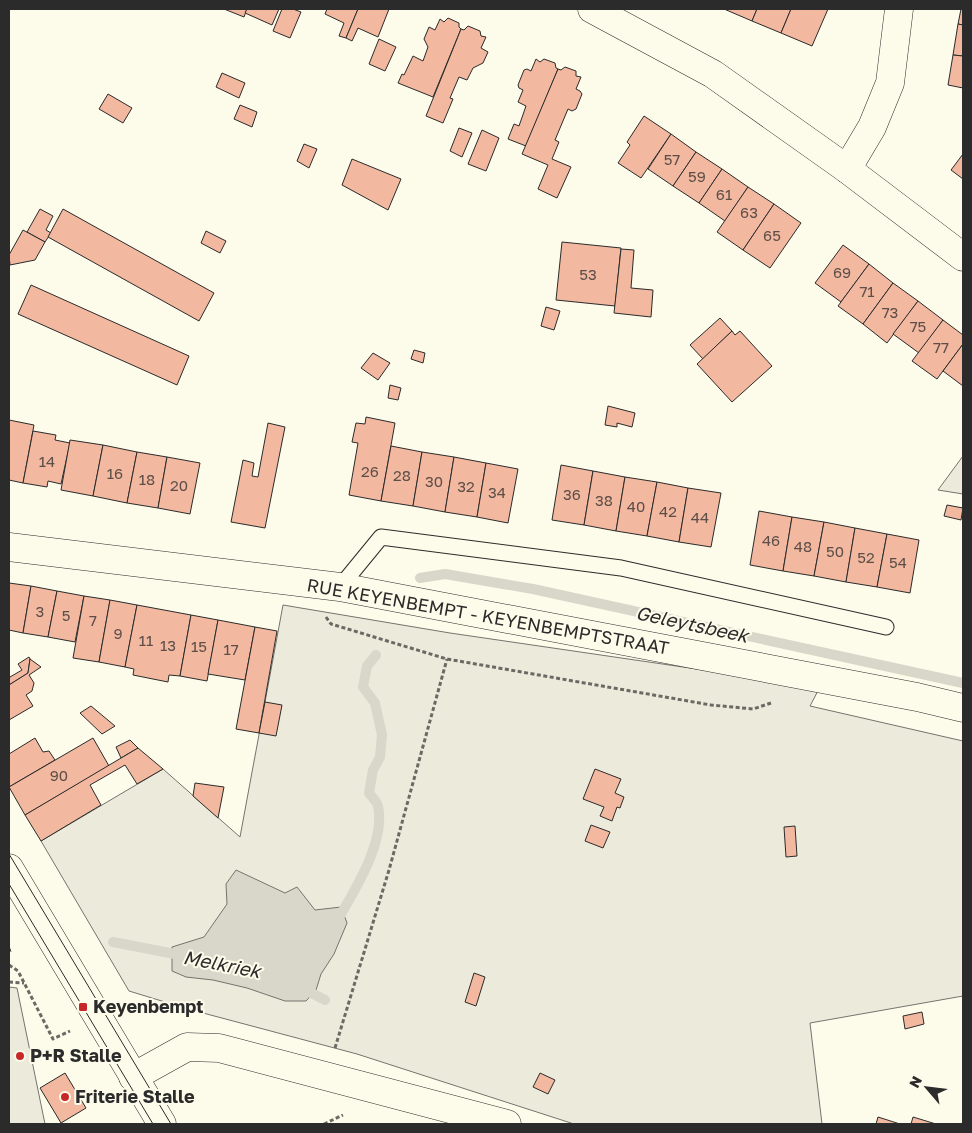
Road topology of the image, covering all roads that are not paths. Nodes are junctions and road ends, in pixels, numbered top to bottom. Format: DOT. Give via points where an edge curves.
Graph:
graph roads {
  1 [pos="592,9"];
  2 [pos="899,9"];
  3 [pos="847,169"];
  4 [pos="963,257"];
  5 [pos="9,547"];
  6 [pos="340,587"];
  7 [pos="886,627"];
  8 [pos="963,708"];
  9 [pos="9,868"];
  10 [pos="133,1077"];
  11 [pos="162,1124"];
  12 [pos="507,1124"];
  1 -- 3 [label="street" via="713,74"];
  2 -- 3 [label="street" via="890,83 872,127"];
  3 -- 4 [label="street"];
  5 -- 6 [label="street, RUE KEYENBEMPT - KEYENBEMPTSTRAAT"];
  6 -- 7 [label="lane" via="381,537 621,568"];
  6 -- 8 [label="street, RUE KEYENBEMPT - KEYENBEMPTSTRAAT"];
  9 -- 10 [label="street"];
  10 -- 11 [label="street"];
  10 -- 12 [label="street" via="187,1047 219,1048"];
}
